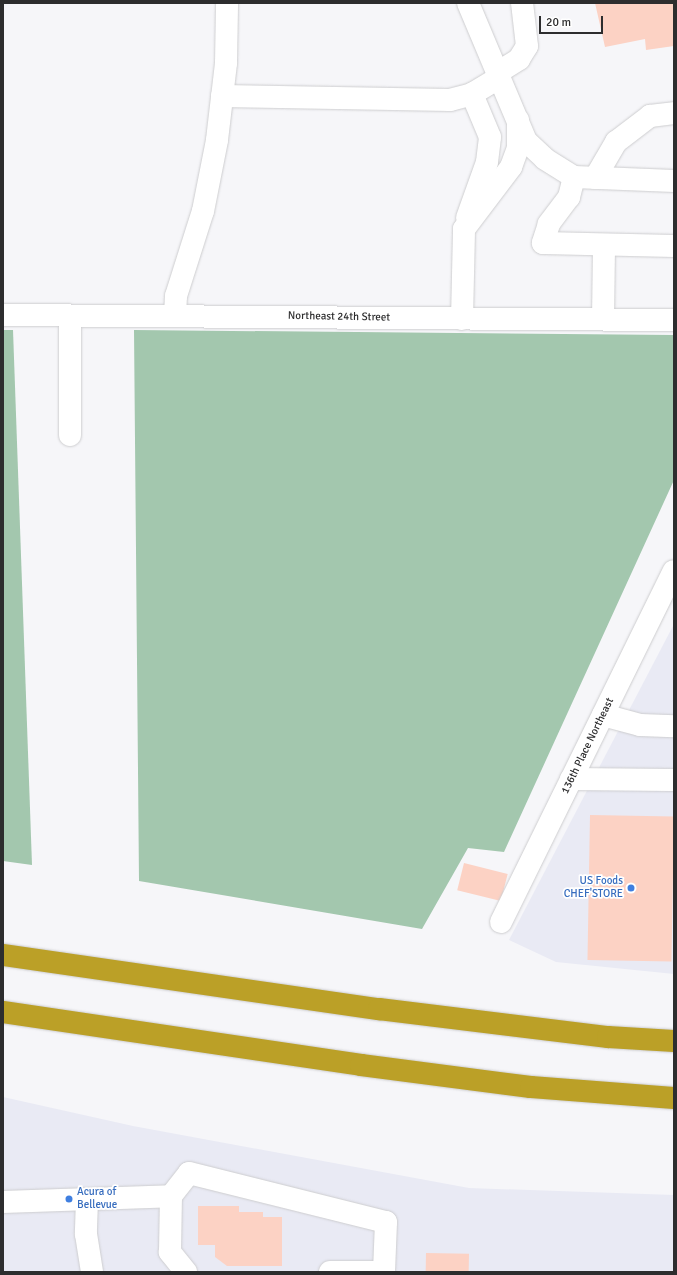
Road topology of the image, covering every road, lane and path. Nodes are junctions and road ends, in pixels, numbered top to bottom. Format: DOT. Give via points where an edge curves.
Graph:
graph roads {
  1 [pos="227,3"];
  2 [pos="468,3"];
  3 [pos="522,3"];
  4 [pos="498,75"];
  5 [pos="472,94"];
  6 [pos="222,96"];
  7 [pos="674,113"];
  8 [pos="518,120"];
  9 [pos="545,159"];
  10 [pos="511,167"];
  11 [pos="574,177"];
  12 [pos="595,178"];
  13 [pos="674,181"];
  14 [pos="464,229"];
  15 [pos="604,245"];
  16 [pos="674,246"];
  17 [pos="3,315"];
  18 [pos="70,316"];
  19 [pos="176,316"];
  20 [pos="462,319"];
  21 [pos="603,319"];
  22 [pos="674,320"];
  23 [pos="70,435"];
  24 [pos="674,571"];
  25 [pos="603,715"];
  26 [pos="674,726"];
  27 [pos="571,779"];
  28 [pos="674,780"];
  29 [pos="501,922"];
  30 [pos="3,955"];
  31 [pos="3,1012"];
  32 [pos="674,1041"];
  33 [pos="674,1098"];
  34 [pos="171,1196"];
  35 [pos="87,1200"];
  36 [pos="3,1202"];
  37 [pos="92,1272"];
  38 [pos="186,1272"];
  39 [pos="330,1272"];
  40 [pos="383,1272"];
  1 -- 6 [label="street"];
  2 -- 4 [label="street"];
  3 -- 4 [label="street" via="527,46 519,59"];
  4 -- 5 [label="street"];
  4 -- 8 [label="street"];
  5 -- 6 [label="street" via="450,100"];
  5 -- 14 [label="street" via="490,137 487,162"];
  6 -- 19 [label="street" via="202,211 176,296"];
  7 -- 12 [label="street" via="650,116 616,142"];
  8 -- 9 [label="street" via="526,141"];
  8 -- 10 [label="street" via="518,148"];
  9 -- 10 [label="street" via="530,157"];
  9 -- 11 [label="street"];
  10 -- 14 [label="street"];
  11 -- 12 [label="street"];
  11 -- 15 [label="street" via="569,197 549,224 543,243"];
  12 -- 13 [label="street"];
  14 -- 20 [label="street"];
  15 -- 16 [label="street"];
  15 -- 21 [label="street"];
  17 -- 18 [label="street, Northeast 24th Street"];
  18 -- 19 [label="street, Northeast 24th Street"];
  18 -- 23 [label="street"];
  19 -- 20 [label="street, Northeast 24th Street"];
  20 -- 21 [label="street, Northeast 24th Street"];
  21 -- 22 [label="street, Northeast 24th Street"];
  24 -- 25 [label="street, 136th Place Northeast"];
  25 -- 26 [label="street" via="640,724"];
  25 -- 27 [label="street, 136th Place Northeast"];
  27 -- 28 [label="street"];
  27 -- 29 [label="street, 136th Place Northeast"];
  30 -- 32 [label="highway" via="379,1009 608,1037"];
  31 -- 33 [label="highway" via="368,1066 531,1087"];
  34 -- 35 [label="street"];
  34 -- 38 [label="street" via="170,1252"];
  34 -- 40 [label="street" via="189,1173 386,1222"];
  35 -- 36 [label="street"];
  35 -- 37 [label="street" via="86,1234"];
  39 -- 40 [label="street"];
}
